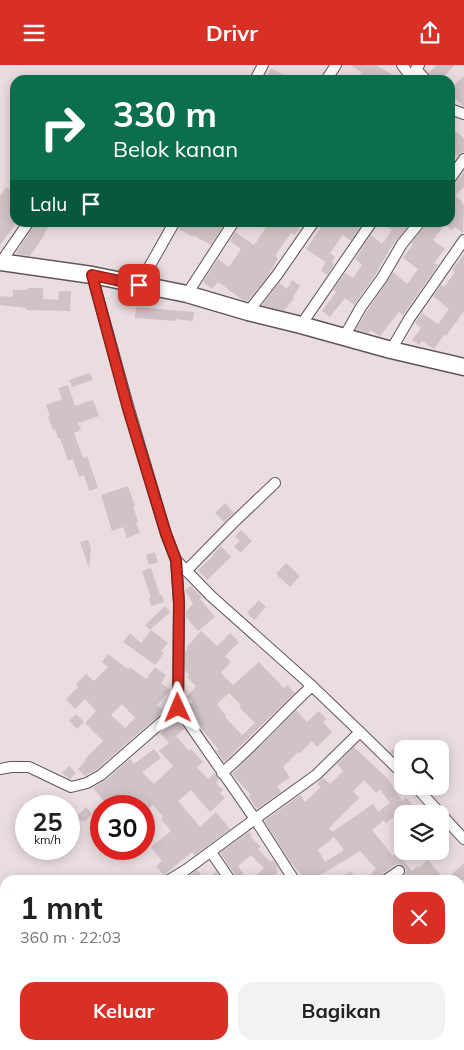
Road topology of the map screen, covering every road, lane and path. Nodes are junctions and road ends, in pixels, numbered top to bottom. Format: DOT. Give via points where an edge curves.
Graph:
graph roads {
  1 [pos="402,65"];
  2 [pos="414,73"];
  3 [pos="464,115"];
  4 [pos="464,124"];
  5 [pos="464,159"];
  6 [pos="455,172"];
  7 [pos="25,227"];
  8 [pos="172,227"];
  9 [pos="230,227"];
  10 [pos="310,227"];
  11 [pos="368,227"];
  12 [pos="416,227"];
  13 [pos="464,239"];
  14 [pos="1,262"];
  15 [pos="92,275"];
  16 [pos="139,285"];
  17 [pos="187,294"];
  18 [pos="248,312"];
  19 [pos="301,325"];
  20 [pos="344,337"];
  21 [pos="391,350"];
  22 [pos="464,367"];
  23 [pos="275,483"];
  24 [pos="176,560"];
  25 [pos="186,571"];
  26 [pos="312,686"];
  27 [pos="178,708"];
  28 [pos="360,732"];
  29 [pos="394,765"];
  30 [pos="0,769"];
  31 [pos="222,773"];
  32 [pos="423,795"];
  33 [pos="255,819"];
  34 [pos="464,839"];
  35 [pos="211,852"];
  36 [pos="400,871"];
  37 [pos="178,875"];
  38 [pos="227,875"];
  39 [pos="291,875"];
  40 [pos="394,875"];
  1 -- 2 [label="street"];
  3 -- 4 [label="street"];
  5 -- 6 [label="street"];
  7 -- 14 [label="street"];
  8 -- 16 [label="street"];
  9 -- 17 [label="street"];
  10 -- 18 [label="street"];
  11 -- 19 [label="street"];
  12 -- 20 [label="street"];
  13 -- 21 [label="street"];
  14 -- 15 [label="main road"];
  15 -- 16 [label="main road"];
  15 -- 24 [label="street" via="128,409"];
  16 -- 17 [label="main road"];
  17 -- 18 [label="main road"];
  18 -- 19 [label="main road"];
  19 -- 20 [label="main road"];
  20 -- 21 [label="main road"];
  21 -- 22 [label="main road"];
  23 -- 25 [label="street"];
  24 -- 25 [label="street"];
  24 -- 27 [label="street"];
  25 -- 26 [label="street"];
  26 -- 28 [label="street"];
  26 -- 31 [label="street"];
  27 -- 30 [label="street" via="101,775 87,783 71,787 30,767"];
  27 -- 31 [label="street"];
  28 -- 29 [label="street"];
  28 -- 33 [label="street" via="316,775"];
  31 -- 33 [label="street"];
  32 -- 34 [label="street"];
  33 -- 35 [label="street"];
  33 -- 39 [label="street"];
  35 -- 37 [label="street"];
  35 -- 38 [label="street"];
  36 -- 40 [label="street"];
}
